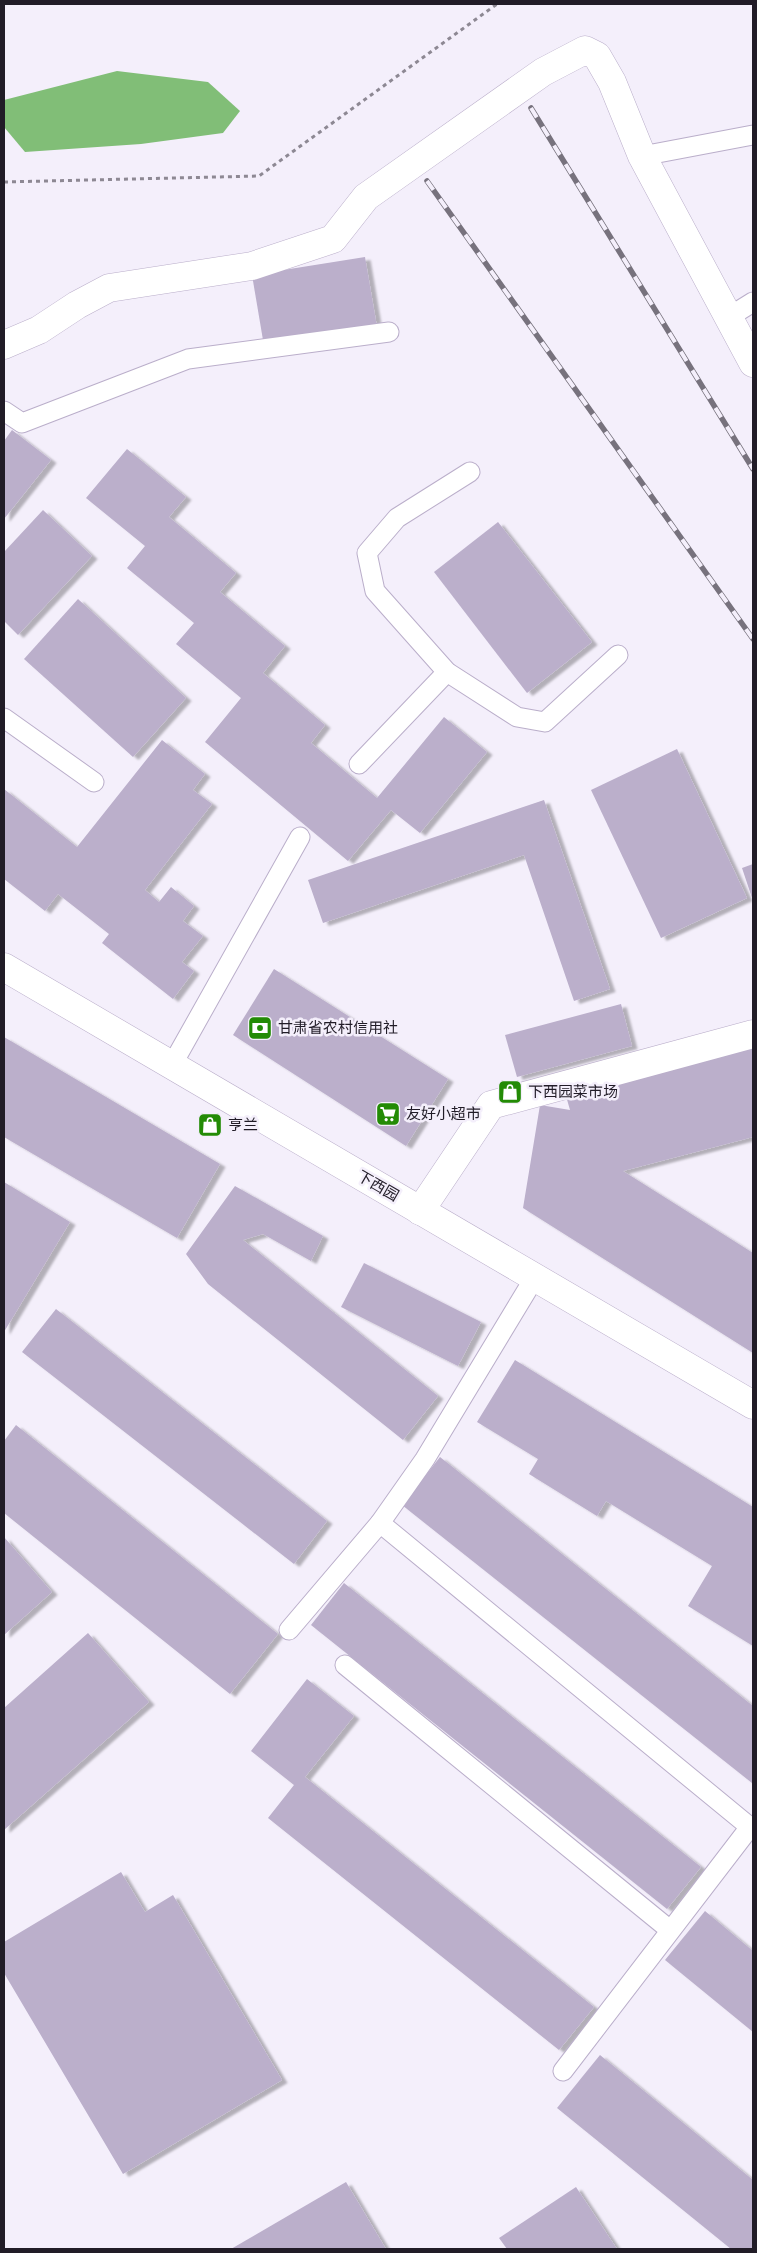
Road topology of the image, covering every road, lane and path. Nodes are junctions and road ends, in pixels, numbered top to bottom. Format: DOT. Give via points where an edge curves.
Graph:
graph roads {
  1 [pos="497,4"];
  2 [pos="753,136"];
  3 [pos="642,156"];
  4 [pos="4,182"];
  5 [pos="753,302"];
  6 [pos="729,317"];
  7 [pos="389,332"];
  8 [pos="4,345"];
  9 [pos="753,363"];
  10 [pos="4,411"];
  11 [pos="470,472"];
  12 [pos="618,655"];
  13 [pos="447,672"];
  14 [pos="4,718"];
  15 [pos="359,764"];
  16 [pos="94,782"];
  17 [pos="300,837"];
  18 [pos="4,967"];
  19 [pos="753,1034"];
  20 [pos="172,1065"];
  21 [pos="420,1211"];
  22 [pos="535,1277"];
  23 [pos="753,1405"];
  24 [pos="380,1523"];
  25 [pos="289,1630"];
  26 [pos="345,1665"];
  27 [pos="670,1930"];
  28 [pos="563,2071"];
  1 -- 4 [label="path" via="259,176"];
  2 -- 3 [label="lane"];
  3 -- 6 [label="street"];
  3 -- 8 [label="street" via="612,82 597,56 585,50 544,72 366,197 333,239 252,266 109,288 39,330"];
  5 -- 6 [label="lane"];
  6 -- 9 [label="street"];
  7 -- 10 [label="lane" via="188,359 22,423"];
  11 -- 13 [label="lane" via="397,518 367,553 375,591"];
  12 -- 13 [label="lane" via="545,722 517,717"];
  13 -- 15 [label="lane"];
  14 -- 16 [label="lane"];
  17 -- 20 [label="lane"];
  18 -- 20 [label="street, 下西园"];
  19 -- 21 [label="street" via="491,1105"];
  20 -- 21 [label="street, 下西园"];
  21 -- 22 [label="street, 下西园"];
  22 -- 23 [label="street, 下西园"];
  22 -- 24 [label="lane" via="425,1459"];
  24 -- 25 [label="lane"];
  24 -- 27 [label="lane" via="750,1827"];
  26 -- 27 [label="lane"];
  27 -- 28 [label="lane"];
}
